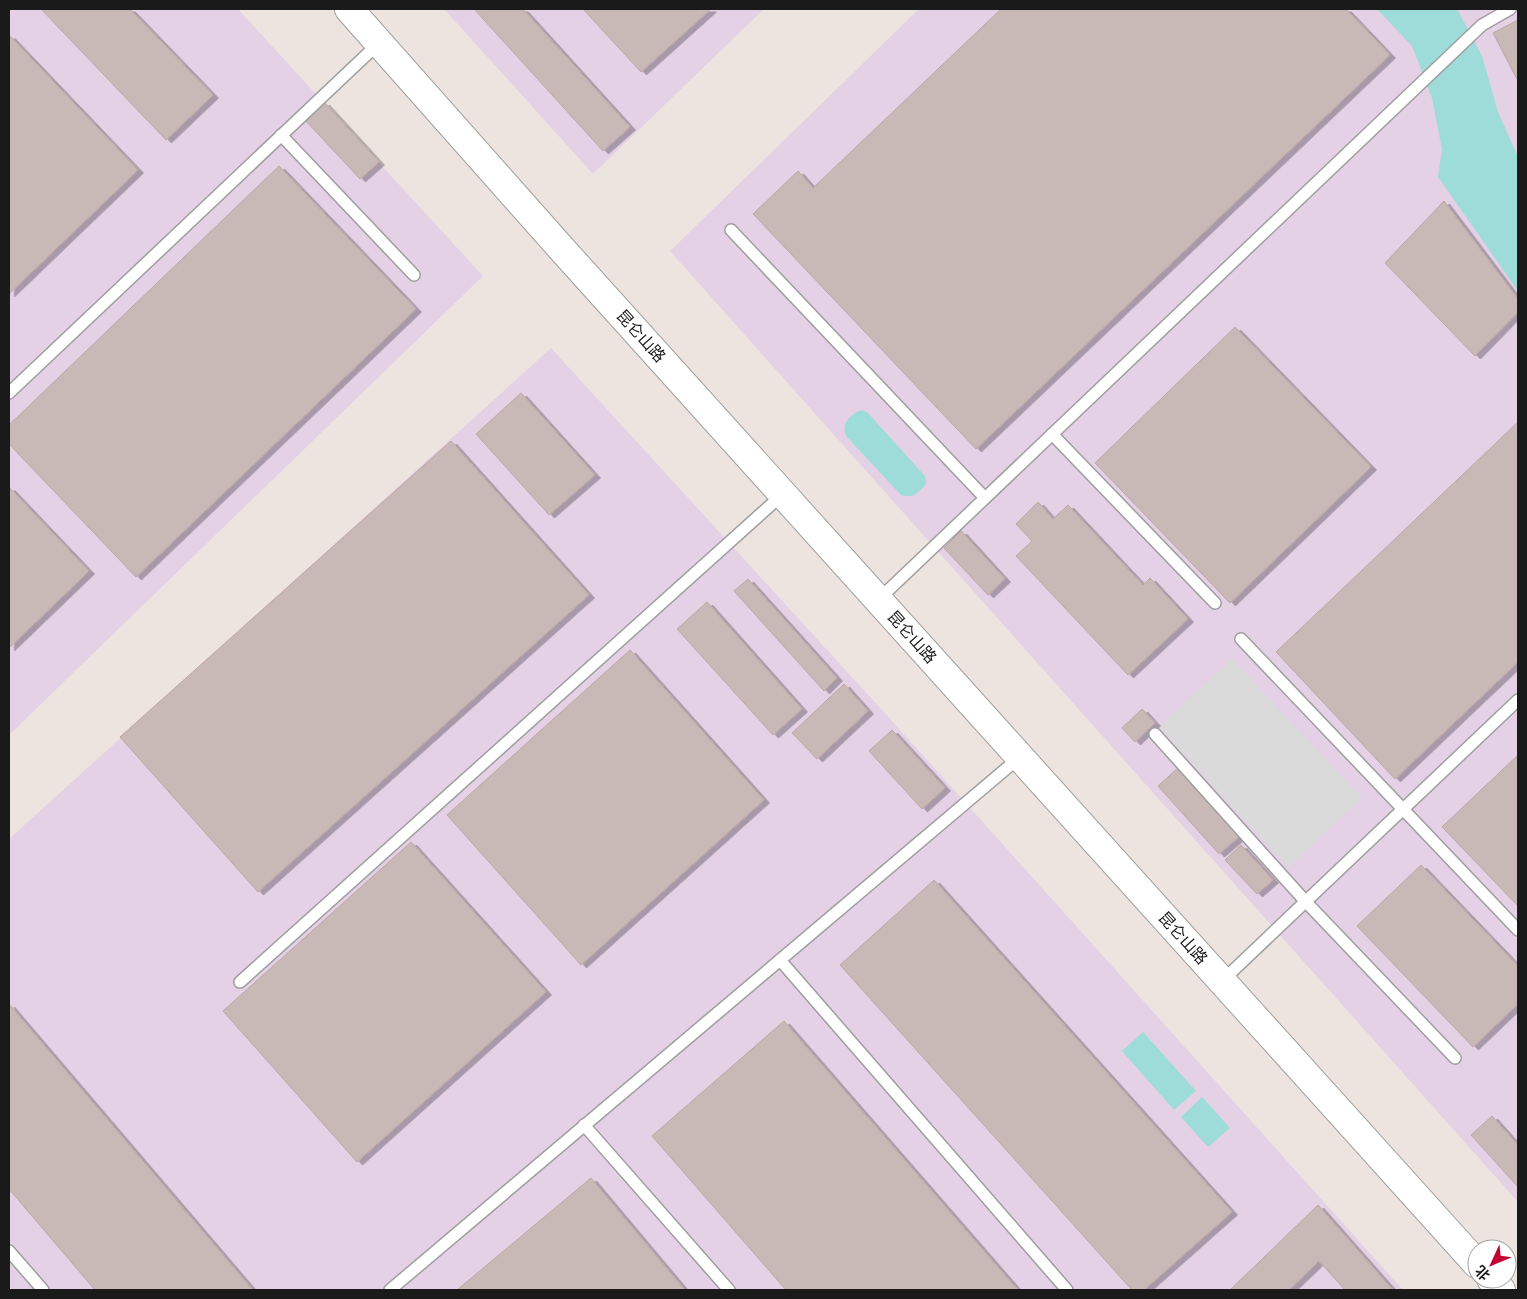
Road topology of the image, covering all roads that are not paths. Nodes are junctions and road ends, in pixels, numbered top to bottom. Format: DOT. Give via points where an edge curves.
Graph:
graph roads {
  1 [pos="349,9"];
  2 [pos="1510,9"];
  3 [pos="379,43"];
  4 [pos="281,135"];
  5 [pos="731,230"];
  6 [pos="414,275"];
  7 [pos="9,392"];
  8 [pos="1052,434"];
  9 [pos="783,494"];
  10 [pos="985,498"];
  11 [pos="878,600"];
  12 [pos="1215,603"];
  13 [pos="1241,639"];
  14 [pos="1518,700"];
  15 [pos="1155,734"];
  16 [pos="1020,757"];
  17 [pos="1403,809"];
  18 [pos="1306,902"];
  19 [pos="1518,930"];
  20 [pos="780,960"];
  21 [pos="1222,981"];
  22 [pos="240,982"];
  23 [pos="1456,1058"];
  24 [pos="584,1125"];
  25 [pos="9,1251"];
  26 [pos="1467,1253"];
  27 [pos="43,1290"];
  28 [pos="390,1290"];
  29 [pos="729,1290"];
  30 [pos="1067,1290"];
  1 -- 3 [label="street, 昆仑山路"];
  2 -- 8 [label="lane" via="1482,25"];
  3 -- 4 [label="lane"];
  3 -- 9 [label="street, 昆仑山路"];
  4 -- 6 [label="lane"];
  4 -- 7 [label="lane"];
  5 -- 10 [label="lane"];
  8 -- 10 [label="lane"];
  8 -- 12 [label="lane"];
  9 -- 11 [label="street, 昆仑山路"];
  9 -- 22 [label="lane"];
  10 -- 11 [label="lane"];
  11 -- 16 [label="street, 昆仑山路"];
  13 -- 17 [label="lane"];
  14 -- 17 [label="lane"];
  15 -- 18 [label="lane"];
  16 -- 20 [label="lane"];
  16 -- 21 [label="street, 昆仑山路"];
  17 -- 18 [label="lane"];
  17 -- 19 [label="lane"];
  18 -- 21 [label="lane"];
  18 -- 23 [label="lane"];
  20 -- 24 [label="lane"];
  20 -- 30 [label="lane"];
  21 -- 26 [label="street, 昆仑山路"];
  24 -- 28 [label="lane"];
  24 -- 29 [label="lane"];
  25 -- 27 [label="lane"];
}
